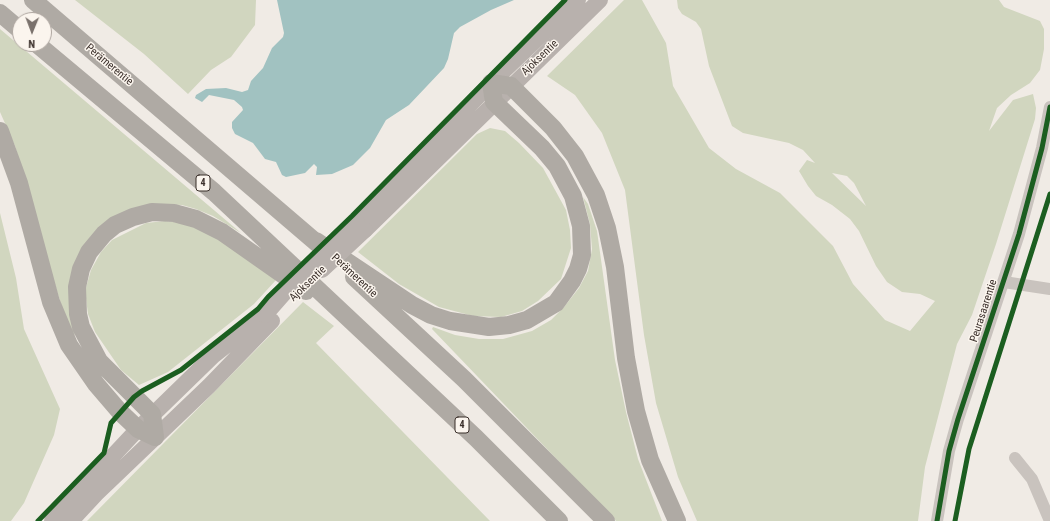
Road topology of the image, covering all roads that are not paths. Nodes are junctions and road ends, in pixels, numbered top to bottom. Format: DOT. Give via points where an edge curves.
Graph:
graph roads {
  1 [pos="33,0"];
  2 [pos="578,0"];
  3 [pos="600,0"];
  4 [pos="0,13"];
  5 [pos="12,23"];
  6 [pos="47,52"];
  7 [pos="491,83"];
  8 [pos="511,86"];
  9 [pos="494,102"];
  10 [pos="1050,107"];
  11 [pos="0,131"];
  12 [pos="361,226"];
  13 [pos="316,241"];
  14 [pos="1004,282"];
  15 [pos="1050,289"];
  16 [pos="268,318"];
  17 [pos="362,331"];
  18 [pos="152,414"];
  19 [pos="138,429"];
  20 [pos="155,437"];
  21 [pos="1015,458"];
  22 [pos="52,521"];
  23 [pos="71,521"];
  24 [pos="558,521"];
  25 [pos="606,521"];
  26 [pos="677,521"];
  27 [pos="937,521"];
  28 [pos="1050,521"];
  1 -- 13 [label="highway, Perämerentie"];
  2 -- 7 [label="main road, Ajoksentie"];
  3 -- 8 [label="main road, Ajoksentie"];
  4 -- 5 [label="highway"];
  6 -- 17 [label="highway, 4" via="214,192"];
  7 -- 8 [label="highway"];
  7 -- 9 [label="highway"];
  7 -- 12 [label="main road, Ajoksentie"];
  8 -- 9 [label="main road, Ajoksentie"];
  8 -- 26 [label="highway" via="553,128 576,156 596,195 607,228 615,267 626,358 636,411 650,460"];
  9 -- 12 [label="main road, Ajoksentie"];
  9 -- 13 [label="highway" via="542,148 557,166 573,196 582,226 582,255 572,281 556,303 527,320 509,325 489,327 450,321 412,305"];
  10 -- 14 [label="street, Peurasaarentie" via="1042,148"];
  11 -- 19 [label="highway" via="19,184 51,302 69,346 96,384"];
  12 -- 16 [label="main road, Ajoksentie, bridge" via="295,296"];
  13 -- 25 [label="highway, Perämerentie" via="464,379"];
  14 -- 15 [label="street"];
  14 -- 27 [label="street, Peurasaarentie" via="949,451"];
  16 -- 18 [label="main road, Ajoksentie" via="212,356"];
  16 -- 20 [label="main road, Ajoksentie" via="209,386"];
  17 -- 18 [label="highway" via="210,225 174,213 152,212 132,217 115,225 89,252 78,282 78,314 84,333 99,361"];
  17 -- 24 [label="highway, 4" via="476,438"];
  18 -- 19 [label="main road, Ajoksentie"];
  18 -- 20 [label="highway"];
  19 -- 20 [label="highway"];
  19 -- 22 [label="main road, Ajoksentie"];
  20 -- 23 [label="main road, Ajoksentie"];
  21 -- 28 [label="street" via="1032,479"];
}
